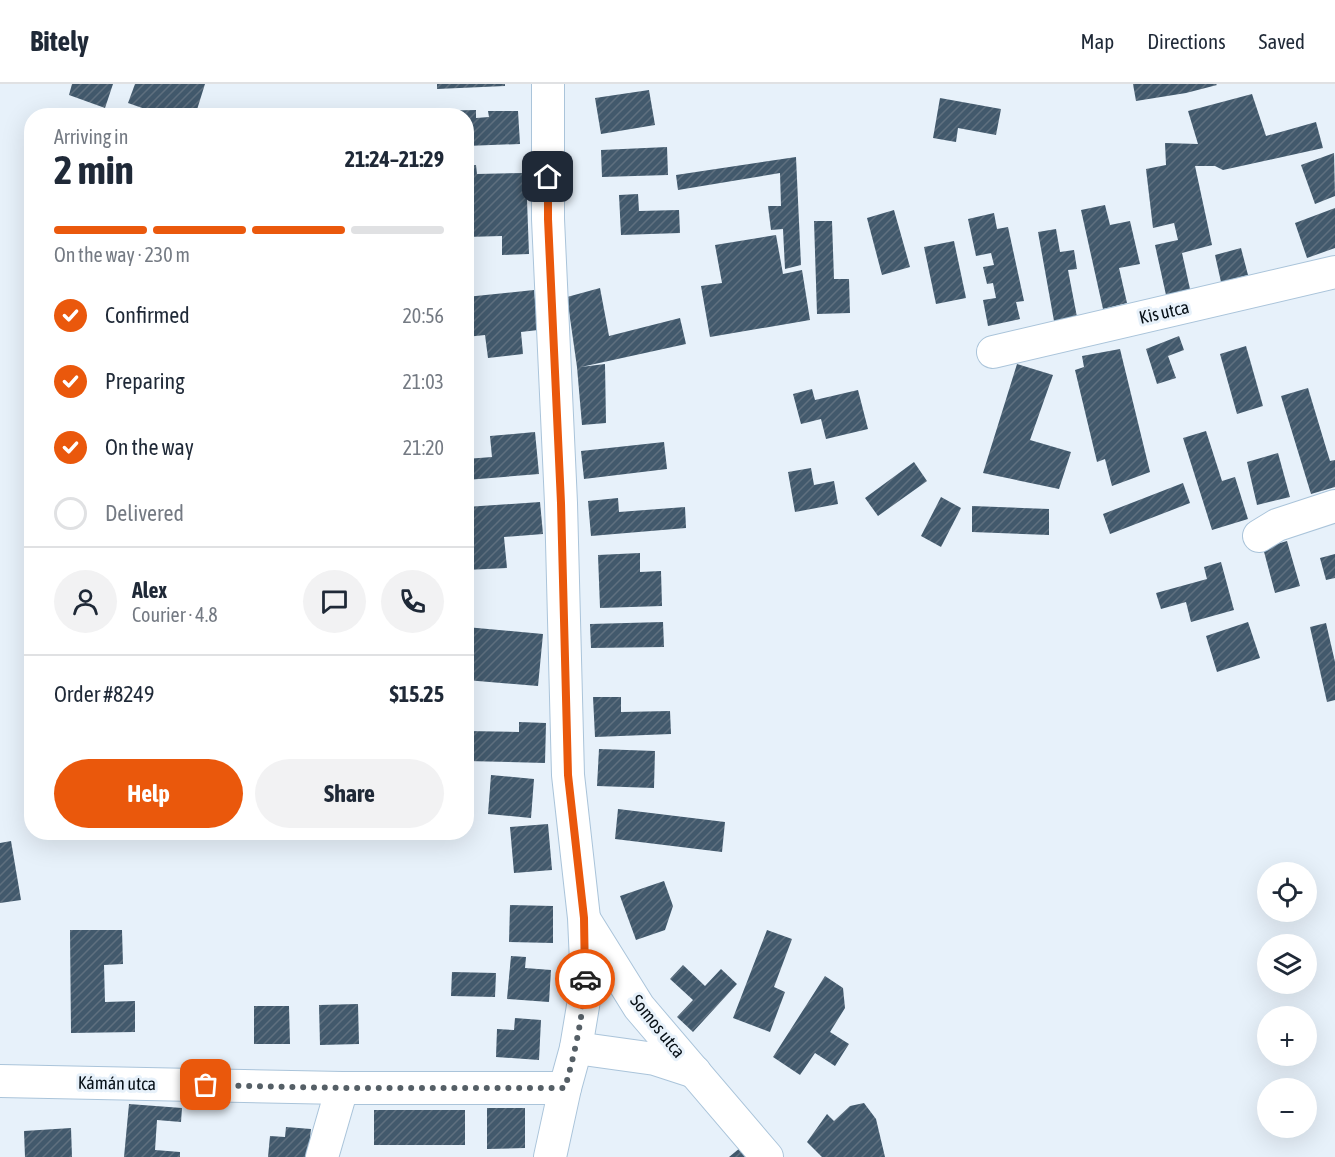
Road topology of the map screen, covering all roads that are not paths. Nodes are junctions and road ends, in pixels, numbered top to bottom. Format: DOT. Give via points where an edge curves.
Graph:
graph roads {
  1 [pos="548,84"];
  2 [pos="1335,272"];
  3 [pos="993,351"];
  4 [pos="1335,506"];
  5 [pos="1259,536"];
  6 [pos="584,918"];
  7 [pos="576,1048"];
  8 [pos="695,1072"];
  9 [pos="0,1081"];
  10 [pos="342,1088"];
  11 [pos="565,1088"];
  12 [pos="322,1157"];
  13 [pos="550,1157"];
  14 [pos="767,1157"];
  1 -- 6 [label="street" via="548,219 568,775"];
  2 -- 3 [label="street, Kis utca"];
  4 -- 5 [label="street" via="1277,525"];
  6 -- 7 [label="street" via="585,990"];
  6 -- 8 [label="street, Somos utca" via="639,1007"];
  7 -- 8 [label="street, Somos utca" via="655,1059"];
  7 -- 11 [label="street"];
  8 -- 14 [label="street, Somos utca"];
  9 -- 10 [label="street, Kámán utca"];
  10 -- 11 [label="street, Kámán utca"];
  10 -- 12 [label="street"];
  11 -- 13 [label="street"];
}
